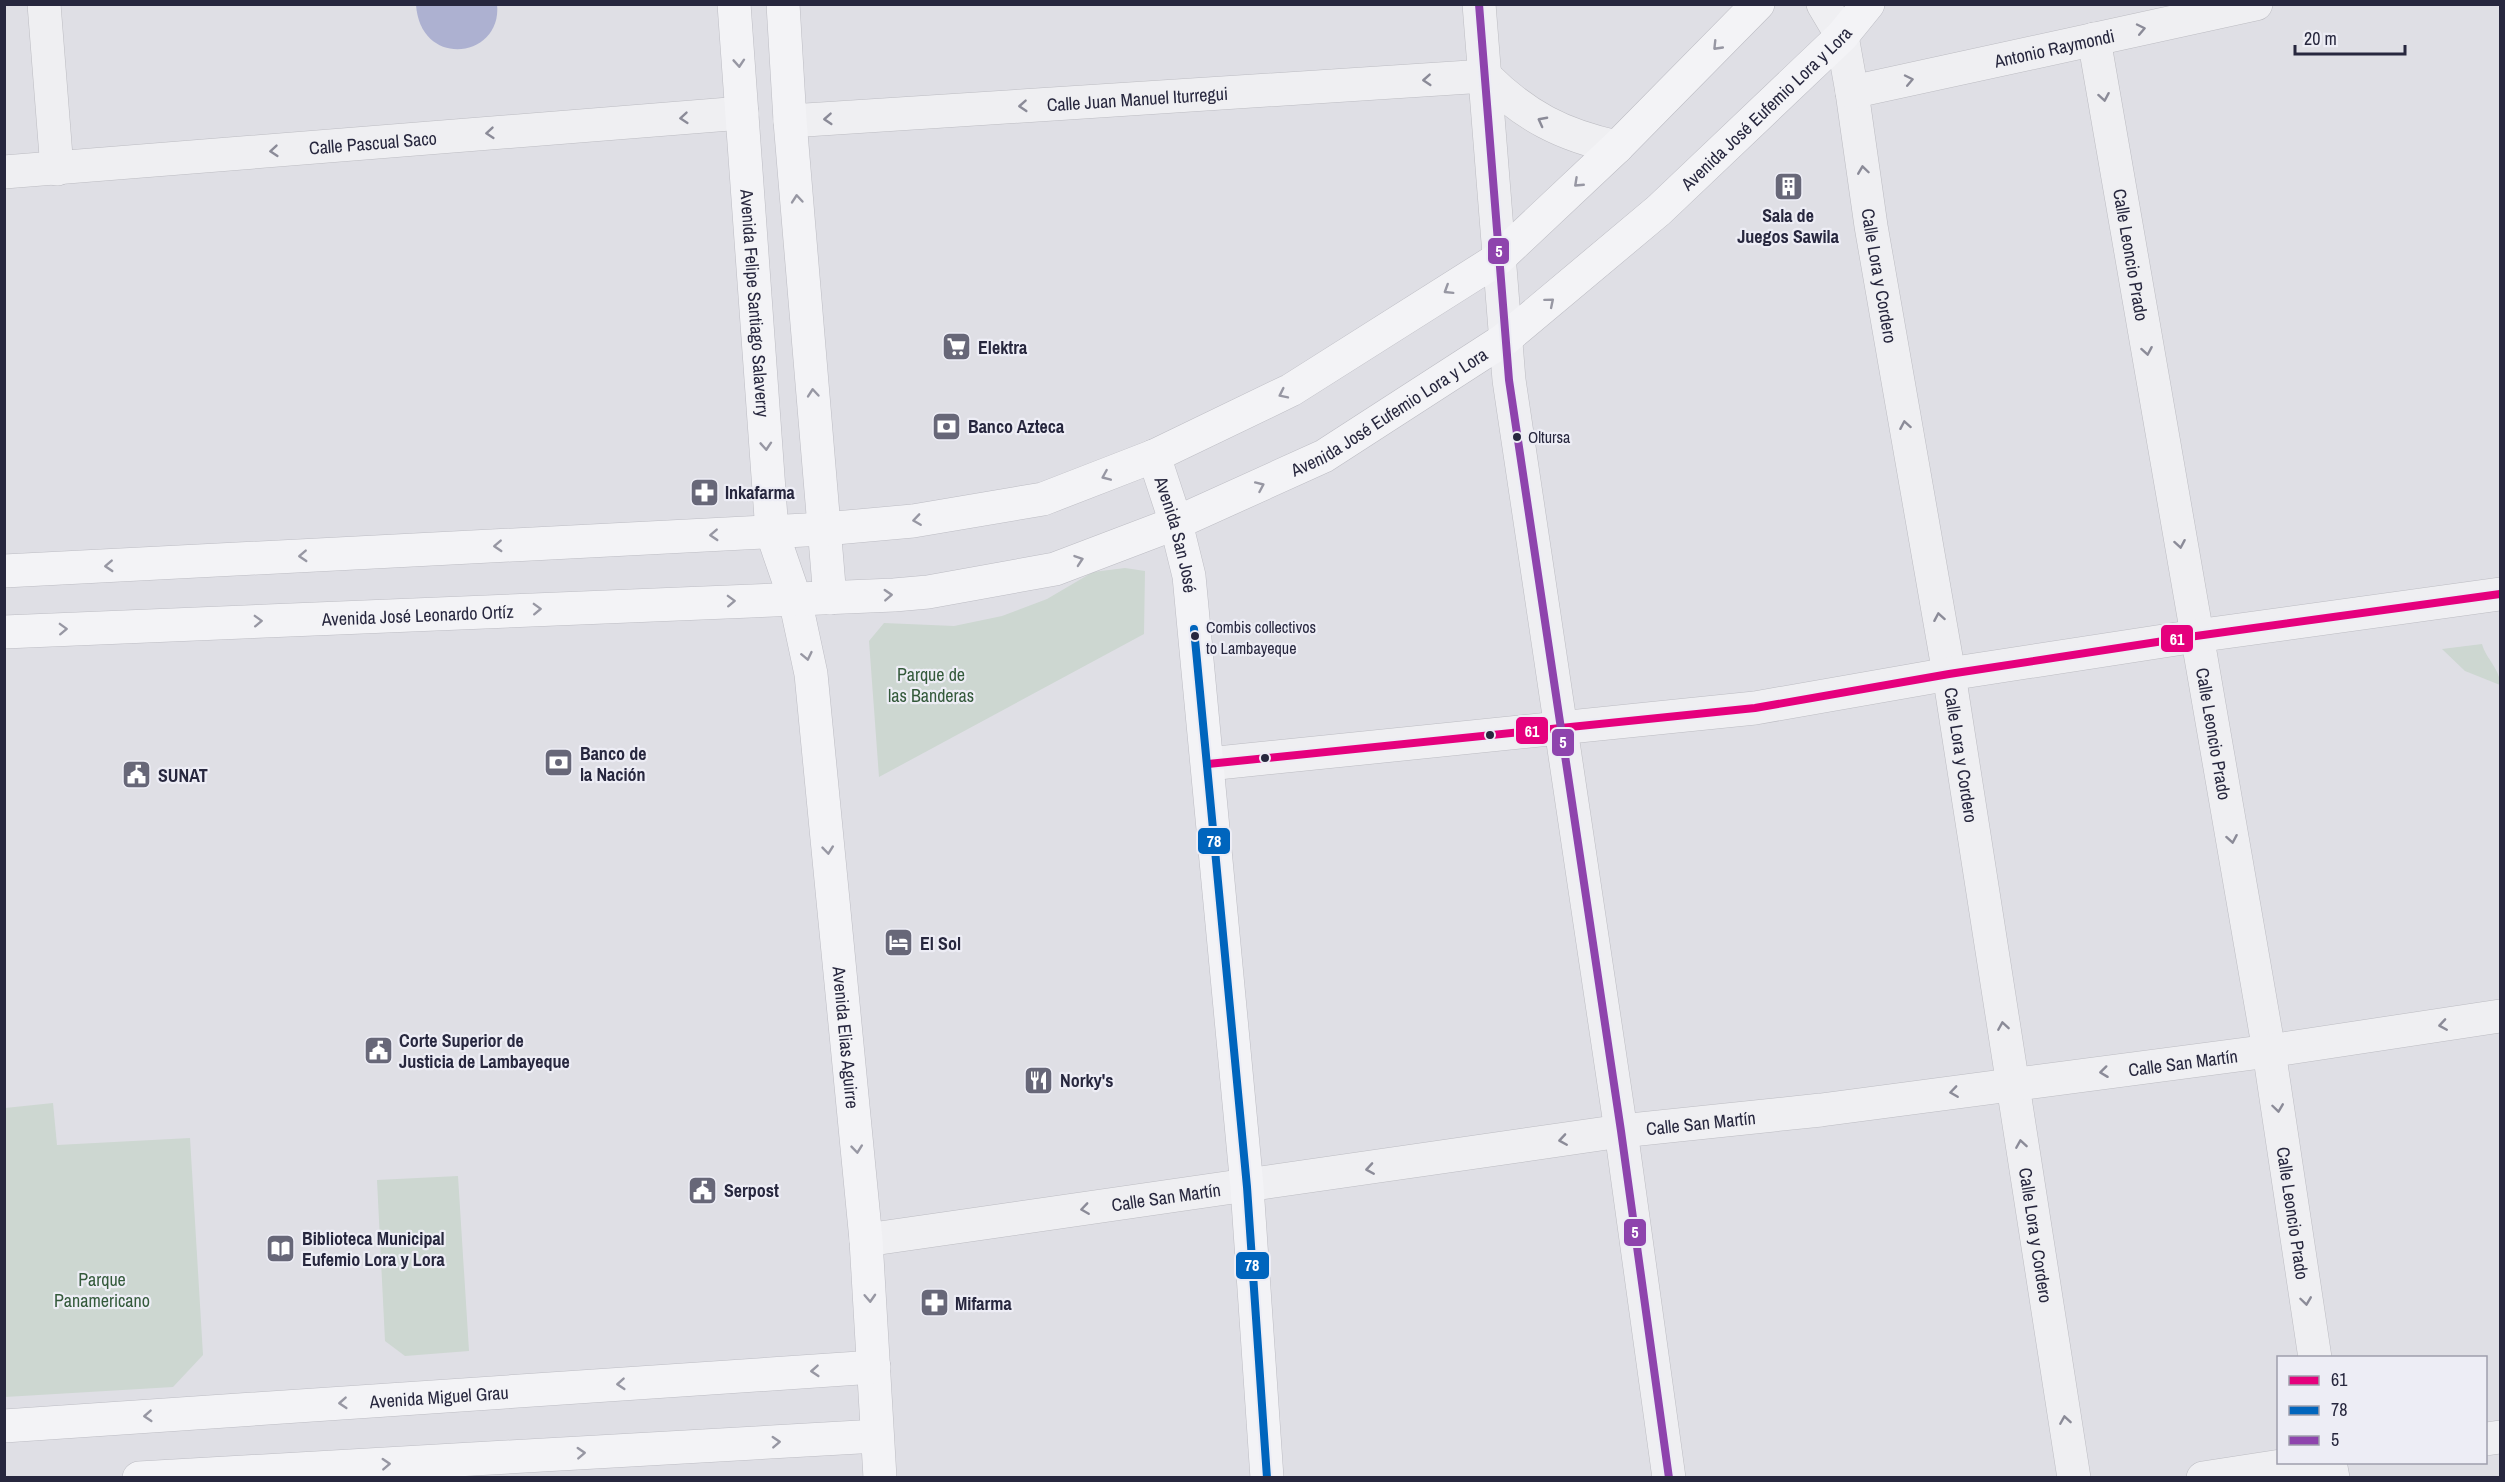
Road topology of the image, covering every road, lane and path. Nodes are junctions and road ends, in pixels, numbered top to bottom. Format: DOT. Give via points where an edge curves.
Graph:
graph roads {
  1 [pos="44,4"];
  2 [pos="734,4"];
  3 [pos="783,4"];
  4 [pos="1479,4"];
  5 [pos="1758,4"];
  6 [pos="1823,4"];
  7 [pos="1868,4"];
  8 [pos="2256,4"];
  9 [pos="1842,36"];
  10 [pos="2094,39"];
  11 [pos="1485,76"];
  12 [pos="1852,92"];
  13 [pos="742,113"];
  14 [pos="790,121"];
  15 [pos="1617,147"];
  16 [pos="57,169"];
  17 [pos="4,172"];
  18 [pos="1498,259"];
  19 [pos="1505,339"];
  20 [pos="1154,456"];
  21 [pos="1176,523"];
  22 [pos="824,529"];
  23 [pos="772,532"];
  24 [pos="4,571"];
  25 [pos="2500,594"];
  26 [pos="830,598"];
  27 [pos="795,599"];
  28 [pos="4,632"];
  29 [pos="2196,636"];
  30 [pos="1949,675"];
  31 [pos="1561,728"];
  32 [pos="1208,764"];
  33 [pos="2500,1016"];
  34 [pos="2269,1051"];
  35 [pos="2012,1084"];
  36 [pos="1621,1131"];
  37 [pos="1247,1187"];
  38 [pos="866,1240"];
  39 [pos="2315,1356"];
  40 [pos="874,1367"];
  41 [pos="4,1426"];
  42 [pos="877,1436"];
  43 [pos="2295,1464"];
  44 [pos="139,1478"];
  45 [pos="880,1478"];
  46 [pos="1267,1478"];
  47 [pos="1669,1478"];
  48 [pos="2074,1478"];
  49 [pos="2203,1478"];
  1 -- 16 [label="street"];
  2 -- 13 [label="main road, Avenida Felipe Santiago Salaverry, one-way"];
  3 -- 14 [label="main road"];
  4 -- 11 [label="street"];
  5 -- 15 [label="main road, one-way"];
  6 -- 9 [label="street, Calle Lora y Cordero"];
  7 -- 9 [label="main road, Avenida José Eufemio Lora y Lora"];
  10 -- 8 [label="street, Antonio Raymondi, one-way"];
  9 -- 12 [label="street, Calle Lora y Cordero"];
  19 -- 9 [label="main road, Avenida José Eufemio Lora y Lora, one-way" via="1659,210"];
  12 -- 10 [label="street, Antonio Raymondi, one-way"];
  10 -- 29 [label="street, Calle Leoncio Prado, one-way"];
  11 -- 14 [label="street, Calle Juan Manuel Iturregui, one-way"];
  15 -- 11 [label="street, one-way" via="1587,141 1532,116"];
  11 -- 18 [label="street"];
  30 -- 12 [label="street, Calle Lora y Cordero, one-way" via="1873,238"];
  13 -- 16 [label="street, Calle Pascual Saco, one-way"];
  13 -- 23 [label="main road, Avenida Felipe Santiago Salaverry, one-way"];
  22 -- 14 [label="main road, one-way"];
  15 -- 18 [label="main road, one-way"];
  16 -- 17 [label="street, Calle Pascual Saco"];
  18 -- 19 [label="street"];
  18 -- 20 [label="main road, one-way" via="1291,390"];
  21 -- 19 [label="main road, Avenida José Eufemio Lora y Lora, one-way" via="1324,456"];
  19 -- 31 [label="street"];
  20 -- 21 [label="main road, Avenida San José"];
  20 -- 22 [label="main road, one-way" via="1043,498 913,521"];
  26 -- 21 [label="main road, Avenida José Eufemio Lora y Lora, one-way" via="928,592 1055,569"];
  21 -- 32 [label="main road, Avenida San José" via="1189,576"];
  22 -- 23 [label="main road"];
  22 -- 26 [label="main road"];
  23 -- 24 [label="main road, one-way"];
  23 -- 27 [label="main road, Avenida Felipe Santiago Salaverry"];
  25 -- 29 [label="street"];
  26 -- 27 [label="main road, Avenida José Leonardo Ortíz"];
  28 -- 27 [label="main road, Avenida José Leonardo Ortíz, one-way"];
  27 -- 38 [label="main road, Avenida Elias Aguirre, one-way" via="811,674"];
  29 -- 30 [label="street"];
  29 -- 34 [label="street, Calle Leoncio Prado, one-way"];
  30 -- 31 [label="street" via="1755,708"];
  35 -- 30 [label="street, Calle Lora y Cordero, one-way"];
  31 -- 32 [label="street"];
  31 -- 36 [label="street"];
  32 -- 37 [label="main road, Avenida San José"];
  33 -- 34 [label="street, Calle San Martín, one-way"];
  34 -- 35 [label="street, Calle San Martín, one-way"];
  34 -- 39 [label="street, Calle Leoncio Prado, one-way"];
  35 -- 36 [label="street, Calle San Martín, one-way" via="1821,1110"];
  48 -- 35 [label="street, Calle Lora y Cordero, one-way"];
  36 -- 37 [label="street, Calle San Martín, one-way"];
  36 -- 47 [label="street"];
  37 -- 38 [label="street, Calle San Martín, one-way"];
  37 -- 46 [label="main road, Avenida San José"];
  38 -- 40 [label="main road, Avenida Elias Aguirre, one-way"];
  40 -- 41 [label="main road, Avenida Miguel Grau, one-way"];
  40 -- 42 [label="main road, Avenida Elias Aguirre"];
  44 -- 42 [label="main road, one-way"];
  42 -- 45 [label="main road, Avenida Elias Aguirre"];
  43 -- 49 [label="street"];
}
